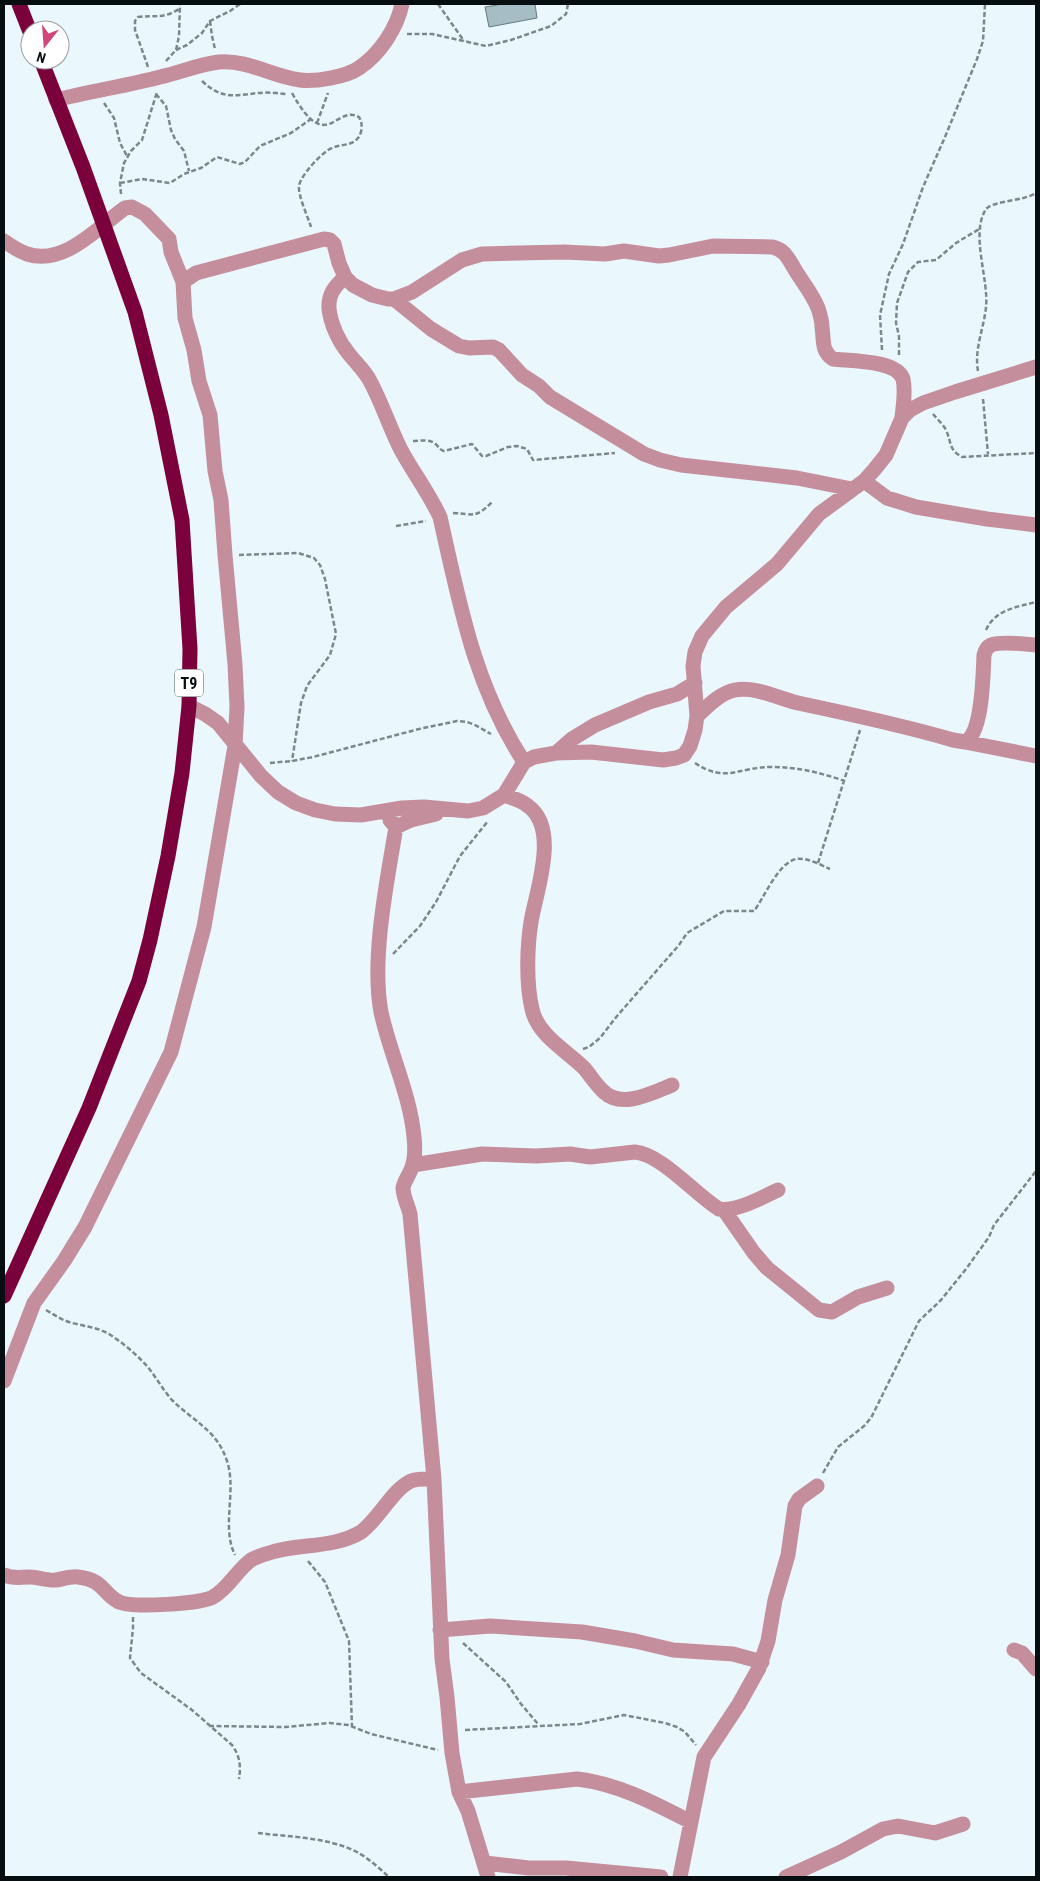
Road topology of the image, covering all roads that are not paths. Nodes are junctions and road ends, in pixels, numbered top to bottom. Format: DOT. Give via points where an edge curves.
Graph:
graph roads {
  1 [pos="19,4"];
  2 [pos="402,4"];
  3 [pos="25,20"];
  4 [pos="45,70"];
  5 [pos="56,100"];
  6 [pos="103,224"];
  7 [pos="4,241"];
  8 [pos="345,277"];
  9 [pos="183,282"];
  10 [pos="394,299"];
  11 [pos="1036,367"];
  12 [pos="902,418"];
  13 [pos="858,485"];
  14 [pos="1036,525"];
  15 [pos="1036,645"];
  16 [pos="695,683"];
  17 [pos="189,706"];
  18 [pos="697,716"];
  19 [pos="965,742"];
  20 [pos="235,746"];
  21 [pos="556,753"];
  22 [pos="1036,756"];
  23 [pos="520,767"];
  24 [pos="501,797"];
  25 [pos="520,801"];
  26 [pos="446,809"];
  27 [pos="380,813"];
  28 [pos="396,827"];
  29 [pos="672,1085"];
  30 [pos="413,1165"];
  31 [pos="778,1190"];
  32 [pos="724,1210"];
  33 [pos="887,1288"];
  34 [pos="4,1296"];
  35 [pos="4,1381"];
  36 [pos="434,1479"];
  37 [pos="817,1486"];
  38 [pos="4,1575"];
  39 [pos="445,1630"];
  40 [pos="1014,1650"];
  41 [pos="762,1662"];
  42 [pos="1036,1669"];
  43 [pos="460,1792"];
  44 [pos="691,1822"];
  45 [pos="963,1824"];
  46 [pos="487,1870"];
  47 [pos="660,1877"];
  48 [pos="680,1877"];
  49 [pos="786,1877"];
  1 -- 3 [label="highway"];
  2 -- 5 [label="street" via="400,15 375,54 358,69 340,76 301,80 242,63 219,62 156,83 99,90"];
  4 -- 5 [label="highway, T9"];
  5 -- 6 [label="highway, T9"];
  6 -- 7 [label="street" via="55,255 28,254"];
  6 -- 9 [label="street" via="132,206 145,214 169,239"];
  6 -- 17 [label="highway, T9" via="135,312 161,415 182,520 190,649"];
  8 -- 9 [label="street" via="334,244 330,240 316,240 196,273"];
  8 -- 10 [label="street" via="380,298"];
  8 -- 23 [label="street" via="332,288 330,296 329,309 334,328 339,340 370,380 398,443 440,517 464,626 476,663"];
  9 -- 20 [label="street" via="185,318 211,422 223,511 235,664"];
  10 -- 12 [label="street" via="420,288 462,260 482,254 605,254 624,251 659,256 713,246 777,248 786,255 818,308 828,356 883,365 898,371 904,388"];
  10 -- 13 [label="street" via="431,329 459,346 499,350 522,375 550,397 644,454 681,465"];
  11 -- 12 [label="street" via="923,403"];
  12 -- 13 [label="street" via="886,455"];
  13 -- 14 [label="street" via="916,507"];
  13 -- 16 [label="street" via="820,514 777,564 714,619 695,652"];
  15 -- 19 [label="street" via="1000,644 986,648 978,718 973,735"];
  16 -- 18 [label="street"];
  16 -- 21 [label="street" via="677,694 595,725"];
  17 -- 20 [label="street" via="218,723"];
  17 -- 34 [label="highway, T9" via="168,856 139,981 89,1108"];
  18 -- 19 [label="street" via="721,696 744,689"];
  18 -- 21 [label="street" via="690,746 684,755 676,758 662,760 591,752"];
  19 -- 22 [label="street"];
  20 -- 27 [label="street" via="278,792 296,803 335,814"];
  20 -- 35 [label="street" via="204,926 171,1052 85,1227 34,1302"];
  21 -- 23 [label="street" via="534,757"];
  23 -- 24 [label="street"];
  23 -- 25 [label="street" via="517,790"];
  24 -- 25 [label="street"];
  24 -- 26 [label="street" via="483,808 468,811"];
  25 -- 29 [label="street" via="529,806 539,820 544,842 542,876 529,940 532,1010 537,1023 612,1098 634,1098"];
  26 -- 27 [label="street" via="402,808"];
  26 -- 28 [label="street"];
  27 -- 28 [label="street"];
  28 -- 30 [label="street" via="378,968 379,995 384,1026 408,1102 414,1139"];
  30 -- 32 [label="street" via="482,1154 590,1157 640,1153 658,1162"];
  30 -- 36 [label="street" via="403,1187 414,1249"];
  31 -- 32 [label="street"];
  32 -- 33 [label="street" via="767,1268 819,1310 832,1312 858,1297"];
  36 -- 38 [label="street" via="411,1480 401,1487 382,1512 355,1535 271,1552 252,1559 212,1598 132,1606 120,1602 101,1585 77,1577 56,1580"];
  36 -- 39 [label="street"];
  37 -- 41 [label="street" via="795,1506 788,1556"];
  39 -- 41 [label="street" via="490,1626 582,1632 673,1650 733,1654"];
  39 -- 43 [label="street" via="452,1753"];
  40 -- 42 [label="street" via="1022,1653"];
  41 -- 44 [label="street" via="704,1757"];
  43 -- 44 [label="street" via="577,1779 619,1788"];
  43 -- 46 [label="street"];
  44 -- 48 [label="street"];
  45 -- 49 [label="street" via="935,1833 898,1826 883,1829"];
  46 -- 47 [label="street" via="566,1868"];
}
